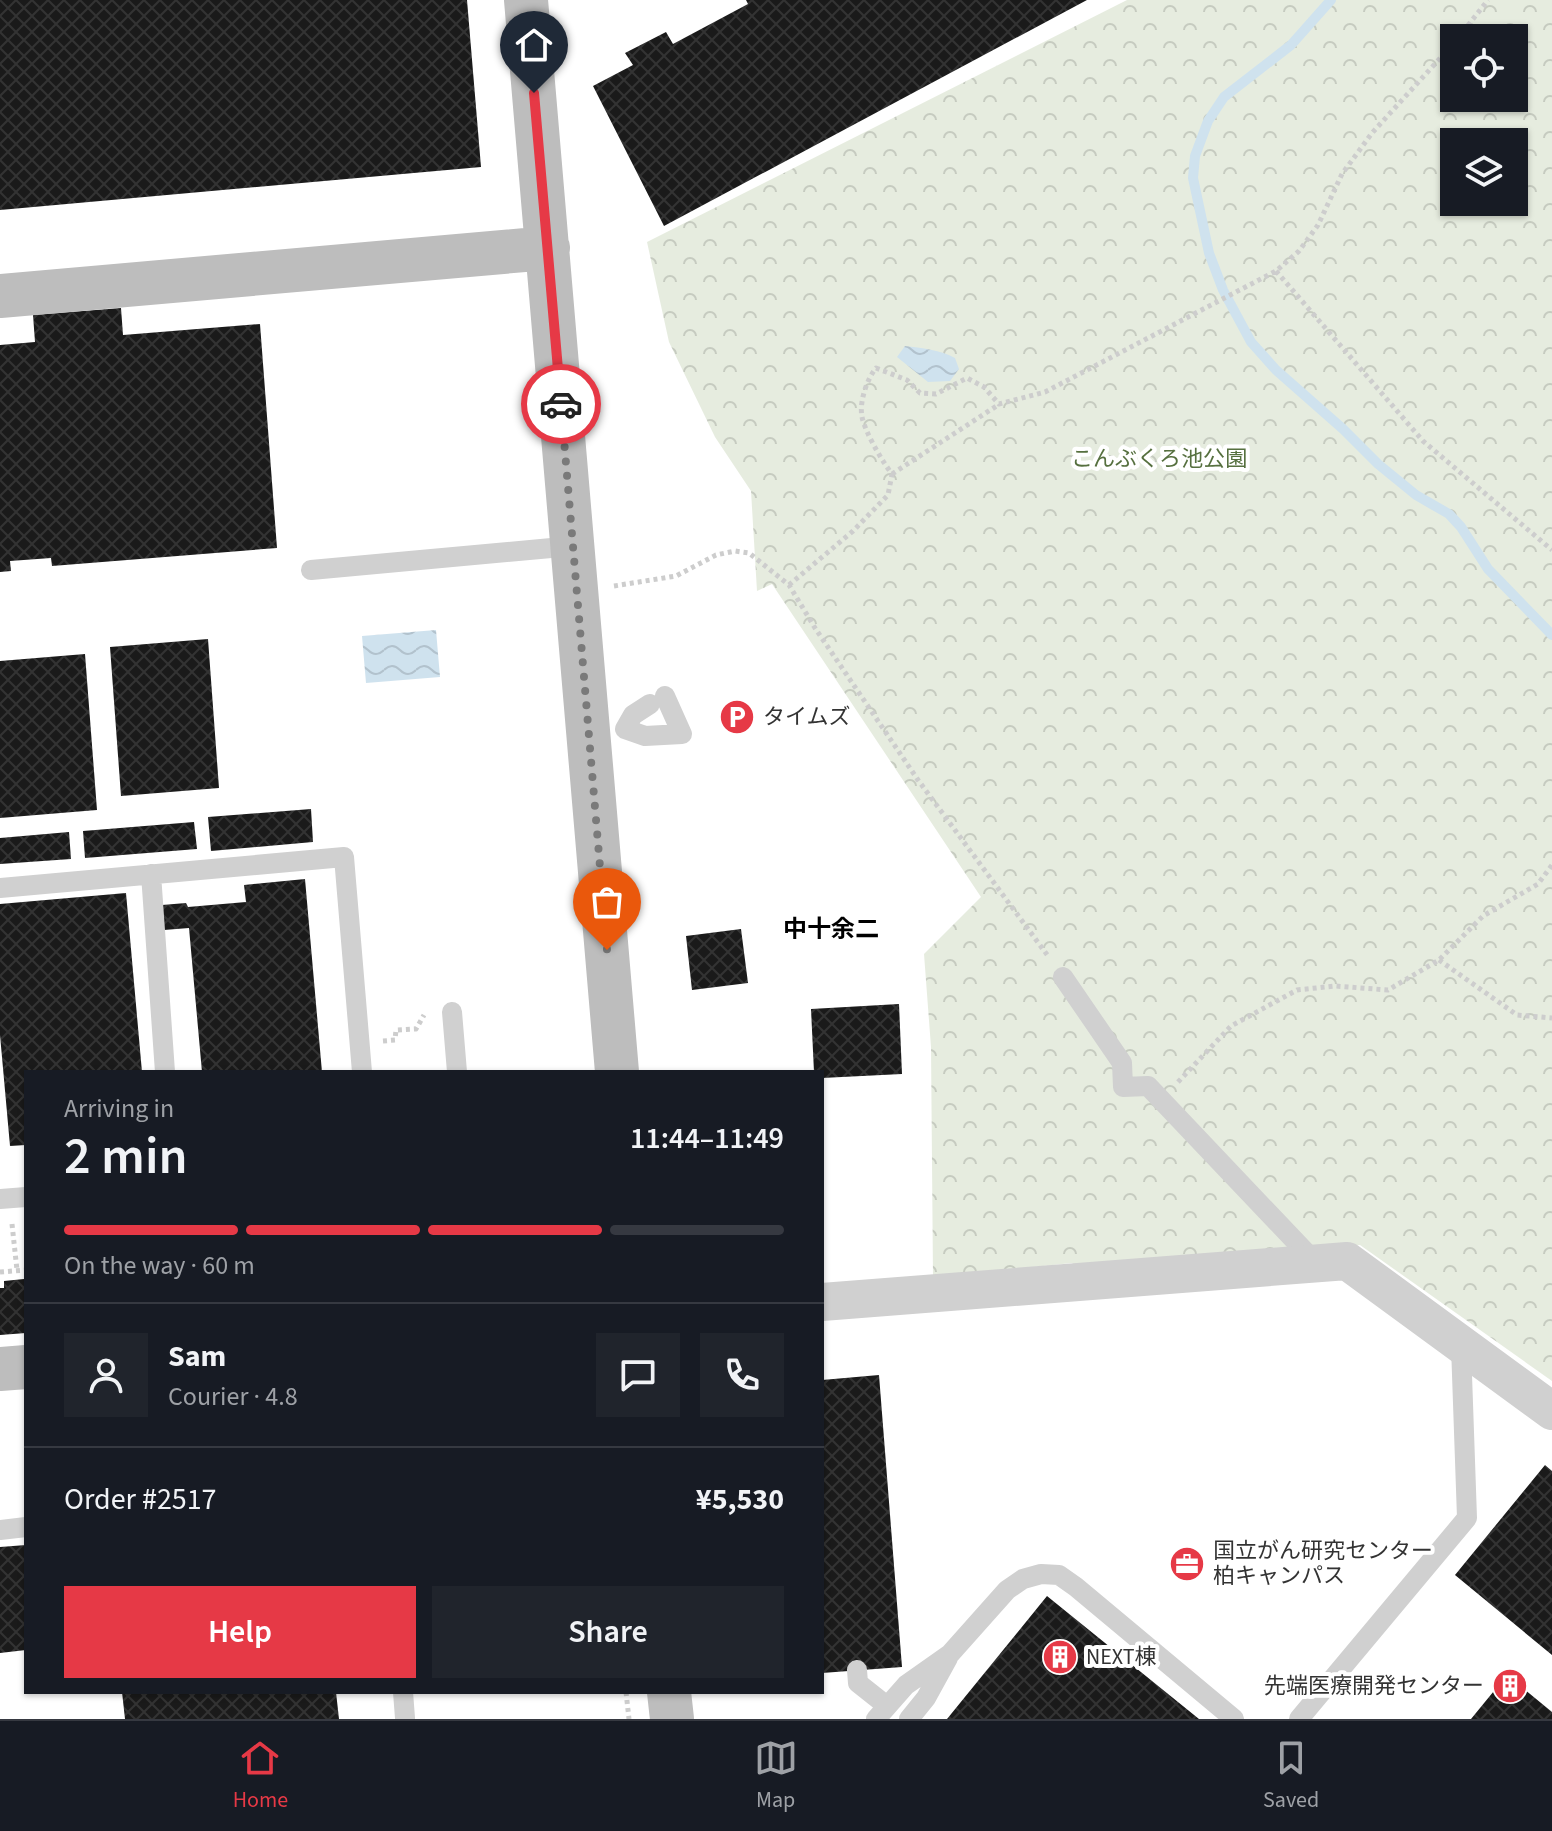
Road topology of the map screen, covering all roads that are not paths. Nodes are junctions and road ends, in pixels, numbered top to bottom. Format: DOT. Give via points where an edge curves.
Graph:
graph roads {
  1 [pos="526,0"];
  2 [pos="548,248"];
  3 [pos="0,296"];
  4 [pos="573,546"];
  5 [pos="311,570"];
  6 [pos="607,732"];
  7 [pos="151,874"];
  8 [pos="0,888"];
  9 [pos="1063,977"];
  10 [pos="452,1012"];
  11 [pos="165,1070"];
  12 [pos="362,1070"];
  13 [pos="457,1070"];
  14 [pos="617,1070"];
  15 [pos="1315,1262"];
  16 [pos="824,1302"];
  17 [pos="1461,1346"];
  18 [pos="24,1367"];
  19 [pos="0,1369"];
  20 [pos="1552,1411"];
  21 [pos="24,1527"];
  22 [pos="0,1530"];
  23 [pos="950,1654"];
  24 [pos="857,1670"];
  25 [pos="403,1694"];
  26 [pos="669,1694"];
  27 [pos="882,1713"];
  28 [pos="405,1718"];
  29 [pos="672,1719"];
  30 [pos="909,1719"];
  31 [pos="1234,1719"];
  32 [pos="1299,1719"];
  1 -- 2 [label="street"];
  2 -- 3 [label="street"];
  2 -- 4 [label="street"];
  4 -- 5 [label="lane"];
  4 -- 6 [label="street"];
  6 -- 6 [label="lane" via="658,700 682,734 645,736"];
  6 -- 14 [label="street"];
  7 -- 8 [label="lane"];
  7 -- 11 [label="lane"];
  7 -- 12 [label="lane" via="344,857"];
  9 -- 15 [label="lane" via="1122,1063 1123,1087 1148,1086"];
  10 -- 13 [label="lane"];
  15 -- 16 [label="street"];
  15 -- 17 [label="street" via="1347,1261"];
  17 -- 20 [label="street"];
  17 -- 32 [label="lane" via="1467,1518"];
  18 -- 19 [label="street"];
  21 -- 22 [label="lane"];
  23 -- 27 [label="lane" via="906,1685"];
  23 -- 30 [label="lane"];
  23 -- 31 [label="lane" via="1015,1584 1041,1574 1059,1575"];
  24 -- 27 [label="lane" via="858,1683"];
  25 -- 28 [label="lane"];
  26 -- 29 [label="street"];
}
